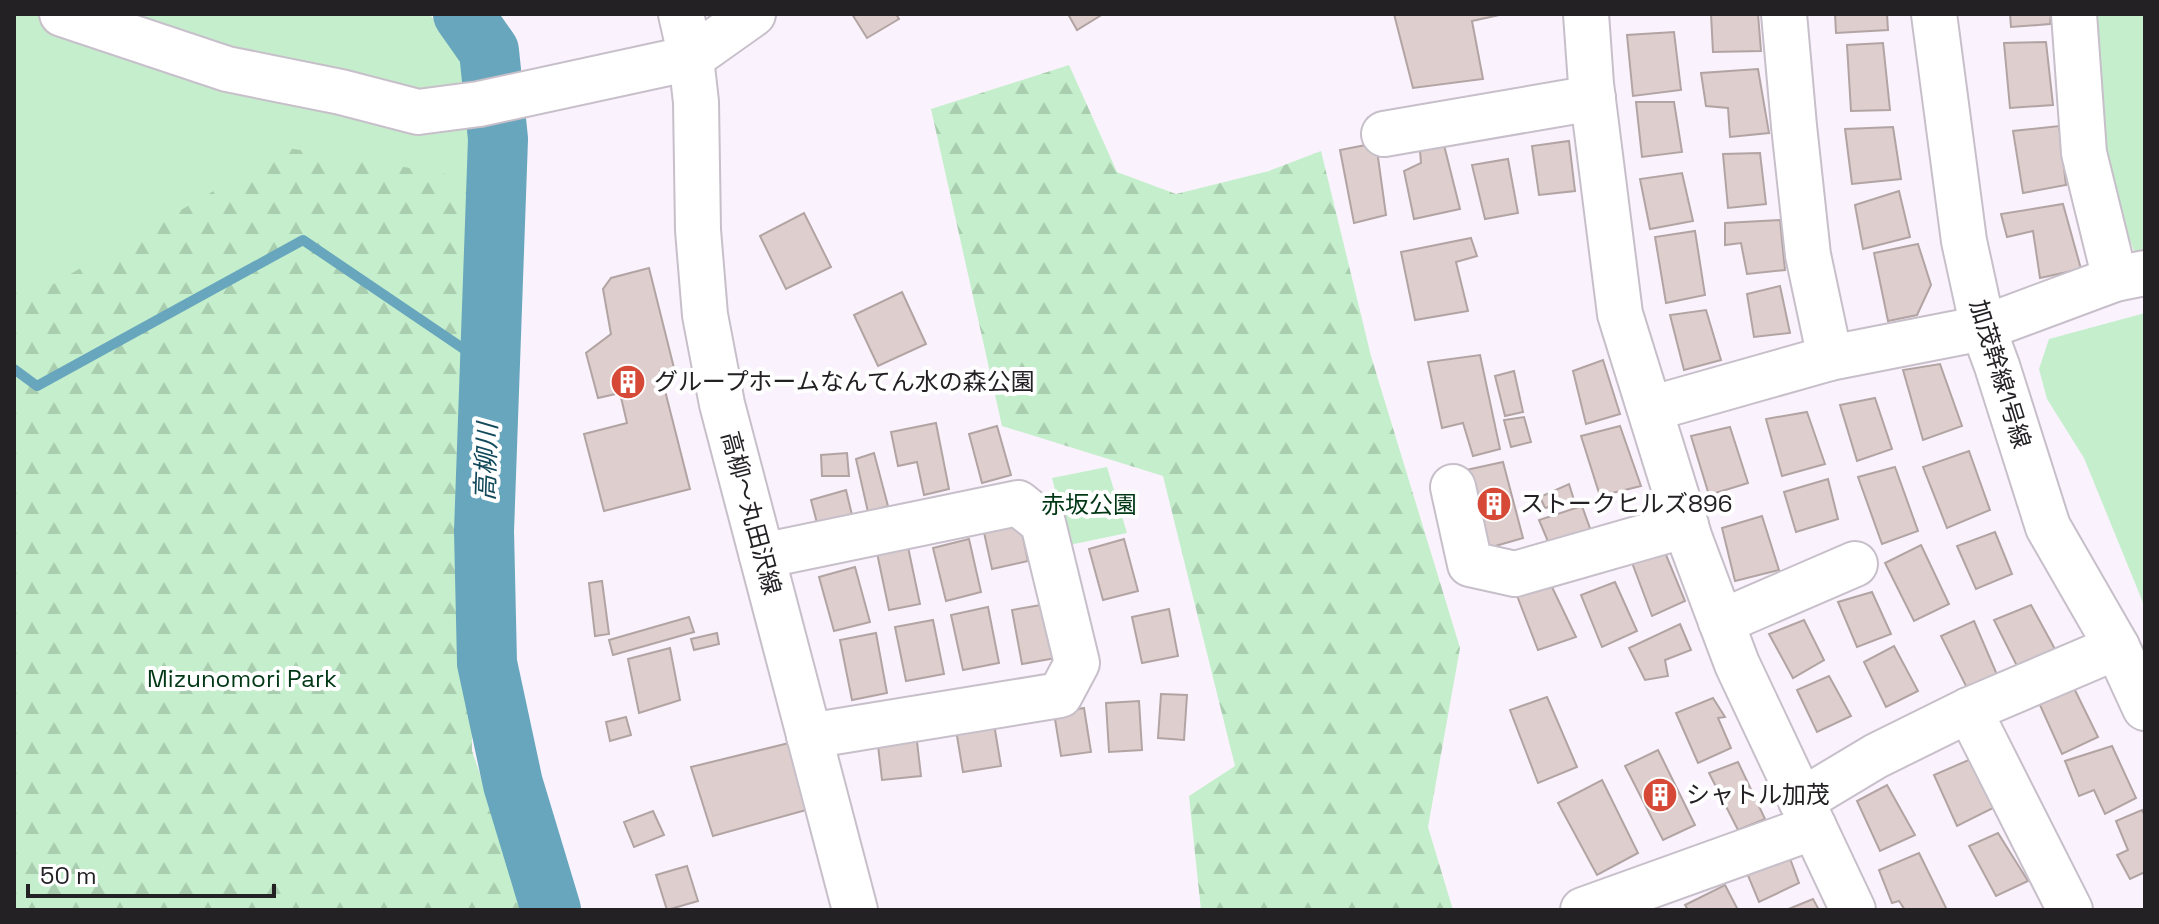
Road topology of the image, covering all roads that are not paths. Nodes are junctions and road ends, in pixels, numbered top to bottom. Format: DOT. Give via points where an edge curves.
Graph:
graph roads {
  1 [pos="62,14"];
  2 [pos="681,14"];
  3 [pos="753,14"];
  4 [pos="1586,14"];
  5 [pos="1784,14"];
  6 [pos="1934,14"];
  7 [pos="2074,14"];
  8 [pos="691,58"];
  9 [pos="1593,98"];
  10 [pos="1384,134"];
  11 [pos="2130,276"];
  12 [pos="1983,328"];
  13 [pos="1830,358"];
  14 [pos="1650,409"];
  15 [pos="1453,487"];
  16 [pos="1686,525"];
  17 [pos="762,556"];
  18 [pos="1855,564"];
  19 [pos="1721,622"];
  20 [pos="2117,647"];
  21 [pos="2145,708"];
  22 [pos="1969,710"];
  23 [pos="809,736"];
  24 [pos="1807,814"];
  25 [pos="855,910"];
  26 [pos="1583,910"];
  27 [pos="1853,910"];
  28 [pos="2070,910"];
  1 -- 8 [label="street" via="227,69 418,112"];
  2 -- 8 [label="street, 高柳～丸田沢線"];
  3 -- 8 [label="street"];
  4 -- 9 [label="street"];
  5 -- 13 [label="street" via="1808,255"];
  6 -- 12 [label="street, 加茂幹線1号線" via="1964,241"];
  7 -- 11 [label="street" via="2084,153"];
  8 -- 17 [label="street, 高柳～丸田沢線" via="705,315"];
  9 -- 10 [label="street"];
  9 -- 14 [label="street" via="1620,314"];
  11 -- 12 [label="street"];
  12 -- 13 [label="street"];
  12 -- 20 [label="street, 加茂幹線1号線" via="2048,527"];
  13 -- 14 [label="street"];
  14 -- 16 [label="street"];
  15 -- 16 [label="street" via="1470,564 1515,574"];
  16 -- 19 [label="street"];
  17 -- 23 [label="street, 高柳～丸田沢線"];
  17 -- 23 [label="street" via="1018,503 1043,523 1077,663 1060,695"];
  18 -- 19 [label="street"];
  19 -- 24 [label="street"];
  20 -- 21 [label="street, 加茂幹線1号線"];
  20 -- 22 [label="street"];
  22 -- 24 [label="street" via="1876,756"];
  22 -- 28 [label="street"];
  23 -- 25 [label="street, 高柳～丸田沢線"];
  24 -- 26 [label="street"];
  24 -- 27 [label="street"];
}
